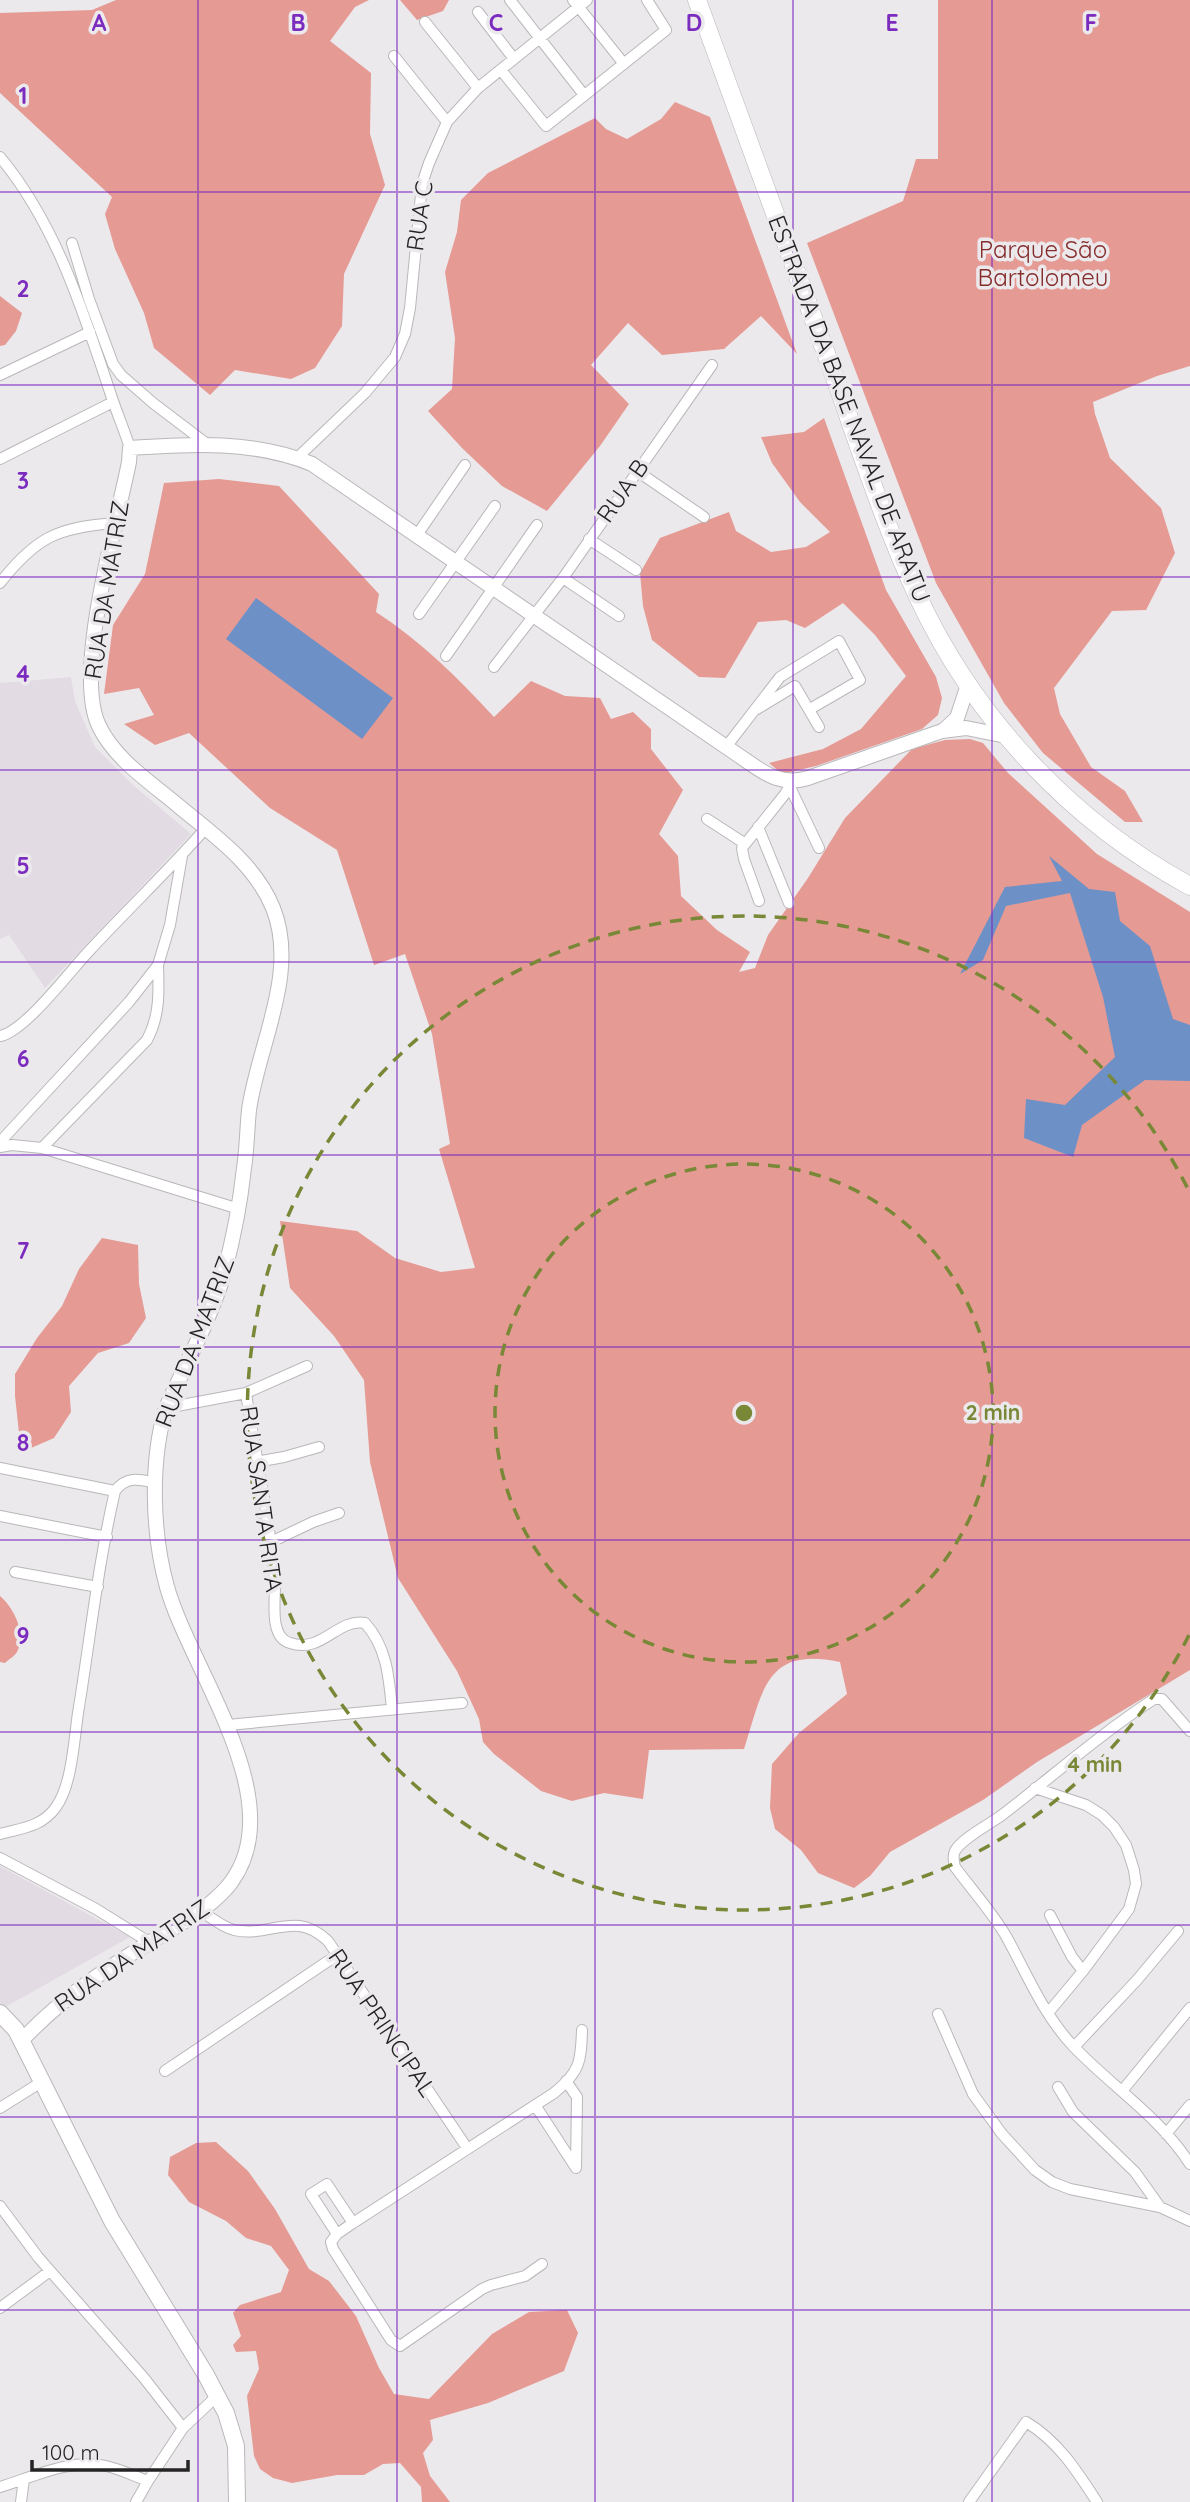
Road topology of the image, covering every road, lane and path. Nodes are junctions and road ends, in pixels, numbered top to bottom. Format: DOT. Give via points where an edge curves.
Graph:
graph roads {
  1 [pos="510,0"];
  2 [pos="647,0"];
  3 [pos="697,0"];
  4 [pos="580,2"];
  5 [pos="478,12"];
  6 [pos="425,22"];
  7 [pos="541,38"];
  8 [pos="394,57"];
  9 [pos="514,59"];
  10 [pos="624,64"];
  11 [pos="501,70"];
  12 [pos="478,88"];
  13 [pos="584,95"];
  14 [pos="447,122"];
  15 [pos="0,157"];
  16 [pos="72,243"];
  17 [pos="90,332"];
  18 [pos="712,365"];
  19 [pos="0,375"];
  20 [pos="113,402"];
  21 [pos="206,444"];
  22 [pos="130,448"];
  23 [pos="0,458"];
  24 [pos="297,458"];
  25 [pos="465,465"];
  26 [pos="637,471"];
  27 [pos="495,506"];
  28 [pos="704,517"];
  29 [pos="116,523"];
  30 [pos="537,525"];
  31 [pos="416,535"];
  32 [pos="589,539"];
  33 [pos="456,562"];
  34 [pos="636,570"];
  35 [pos="563,578"];
  36 [pos="0,583"];
  37 [pos="493,588"];
  38 [pos="419,614"];
  39 [pos="619,616"];
  40 [pos="534,617"];
  41 [pos="446,656"];
  42 [pos="494,667"];
  43 [pos="968,685"];
  44 [pos="810,709"];
  45 [pos="751,713"];
  46 [pos="819,727"];
  47 [pos="942,732"];
  48 [pos="1006,736"];
  49 [pos="726,747"];
  50 [pos="791,784"];
  51 [pos="707,819"];
  52 [pos="758,827"];
  53 [pos="205,828"];
  54 [pos="744,843"];
  55 [pos="819,848"];
  56 [pos="181,856"];
  57 [pos="1190,886"];
  58 [pos="760,901"];
  59 [pos="789,903"];
  60 [pos="158,965"];
  61 [pos="0,1039"];
  62 [pos="0,1145"];
  63 [pos="42,1148"];
  64 [pos="239,1209"];
  65 [pos="307,1366"];
  66 [pos="246,1393"];
  67 [pos="166,1408"];
  68 [pos="319,1447"];
  69 [pos="256,1462"];
  70 [pos="0,1468"];
  71 [pos="156,1483"];
  72 [pos="115,1491"];
  73 [pos="339,1513"];
  74 [pos="0,1516"];
  75 [pos="107,1536"];
  76 [pos="271,1542"];
  77 [pos="15,1572"];
  78 [pos="98,1587"];
  79 [pos="462,1703"];
  80 [pos="392,1709"];
  81 [pos="228,1725"];
  82 [pos="1190,1731"];
  83 [pos="1035,1788"];
  84 [pos="0,1834"];
  85 [pos="0,1858"];
  86 [pos="201,1911"];
  87 [pos="1049,1916"];
  88 [pos="1178,1931"];
  89 [pos="149,1942"];
  90 [pos="337,1955"];
  91 [pos="1083,1971"];
  92 [pos="1190,2008"];
  93 [pos="1048,2013"];
  94 [pos="938,2014"];
  95 [pos="3,2019"];
  96 [pos="582,2030"];
  97 [pos="22,2040"];
  98 [pos="1074,2047"];
  99 [pos="164,2071"];
  100 [pos="43,2081"];
  101 [pos="566,2081"];
  102 [pos="1058,2087"];
  103 [pos="1122,2091"];
  104 [pos="535,2105"];
  105 [pos="1190,2105"];
  106 [pos="0,2108"];
  107 [pos="1166,2134"];
  108 [pos="467,2148"];
  109 [pos="1190,2164"];
  110 [pos="1160,2207"];
  111 [pos="1,2210"];
  112 [pos="1190,2221"];
  113 [pos="353,2224"];
  114 [pos="337,2234"];
  115 [pos="542,2264"];
  116 [pos="50,2271"];
  117 [pos="0,2308"];
  118 [pos="217,2396"];
  119 [pos="183,2428"];
  120 [pos="24,2479"];
  121 [pos="148,2480"];
  122 [pos="0,2487"];
  123 [pos="20,2502"];
  124 [pos="136,2502"];
  125 [pos="237,2502"];
  126 [pos="969,2502"];
  127 [pos="1097,2502"];
  1 -- 7 [label="street"];
  2 -- 10 [label="street" via="666,30"];
  3 -- 43 [label="main road, ESTRADA DA BASE NAVAL DE ARATU" via="896,544 919,600"];
  4 -- 7 [label="street, RUA C"];
  4 -- 10 [label="street"];
  5 -- 9 [label="street"];
  6 -- 12 [label="street"];
  7 -- 9 [label="street, RUA C"];
  7 -- 13 [label="street"];
  8 -- 14 [label="street"];
  9 -- 11 [label="street, RUA C"];
  10 -- 13 [label="street"];
  11 -- 12 [label="street, RUA C"];
  11 -- 13 [label="street" via="546,126"];
  12 -- 14 [label="street, RUA C"];
  14 -- 24 [label="street, RUA C" via="422,184 410,308 395,357 366,393"];
  15 -- 17 [label="street, RUA DA MATRIZ" via="22,183 47,228"];
  16 -- 21 [label="street" via="113,365 138,391"];
  17 -- 19 [label="street"];
  17 -- 20 [label="street, RUA DA MATRIZ"];
  18 -- 26 [label="street, RUA B"];
  20 -- 22 [label="street, RUA DA MATRIZ"];
  20 -- 23 [label="street"];
  21 -- 22 [label="street"];
  21 -- 24 [label="street"];
  22 -- 29 [label="street, RUA DA MATRIZ"];
  24 -- 31 [label="street"];
  25 -- 31 [label="street"];
  26 -- 28 [label="street"];
  26 -- 32 [label="street, RUA B"];
  27 -- 33 [label="street"];
  29 -- 36 [label="street" via="57,533 29,551"];
  29 -- 53 [label="street, RUA DA MATRIZ" via="92,648 92,708 124,760"];
  30 -- 37 [label="street"];
  31 -- 33 [label="street"];
  32 -- 34 [label="street"];
  32 -- 35 [label="street, RUA B"];
  33 -- 37 [label="street"];
  33 -- 38 [label="street"];
  35 -- 39 [label="street"];
  35 -- 40 [label="street, RUA B"];
  37 -- 40 [label="street"];
  37 -- 41 [label="street"];
  40 -- 42 [label="street, RUA B"];
  40 -- 49 [label="street"];
  43 -- 47 [label="street" via="957,718"];
  43 -- 48 [label="main road, ESTRADA DA BASE NAVAL DE ARATU"];
  44 -- 45 [label="street" via="796,687"];
  44 -- 45 [label="street" via="860,680 839,641 779,677"];
  44 -- 46 [label="street"];
  45 -- 49 [label="street"];
  47 -- 48 [label="street" via="966,728"];
  47 -- 50 [label="street"];
  48 -- 57 [label="main road, ESTRADA DA BASE NAVAL DE ARATU" via="1037,771 1109,834"];
  49 -- 50 [label="street" via="768,775"];
  50 -- 52 [label="street"];
  50 -- 55 [label="street"];
  51 -- 54 [label="street"];
  52 -- 54 [label="street"];
  52 -- 59 [label="street"];
  53 -- 56 [label="street"];
  53 -- 64 [label="street, RUA DA MATRIZ" via="253,872 274,910 279,932 280,981 253,1089"];
  54 -- 58 [label="street" via="744,859"];
  56 -- 60 [label="street"];
  56 -- 61 [label="street" via="18,1028"];
  60 -- 62 [label="street"];
  60 -- 63 [label="street" via="158,1010 148,1040"];
  62 -- 63 [label="street"];
  63 -- 64 [label="street"];
  64 -- 67 [label="street, RUA DA MATRIZ" via="222,1280"];
  65 -- 66 [label="street"];
  66 -- 67 [label="street"];
  66 -- 69 [label="street, RUA SANTA RITA"];
  67 -- 71 [label="street, RUA DA MATRIZ" via="157,1446"];
  68 -- 69 [label="street"];
  69 -- 76 [label="street, RUA SANTA RITA"];
  70 -- 72 [label="street"];
  71 -- 72 [label="street" via="129,1480"];
  71 -- 81 [label="street, RUA DA MATRIZ" via="167,1586 185,1637"];
  72 -- 75 [label="street"];
  73 -- 76 [label="street"];
  74 -- 75 [label="street"];
  75 -- 78 [label="street"];
  76 -- 80 [label="street, RUA SANTA RITA" via="276,1627 282,1640 306,1646 349,1624 365,1623 387,1664"];
  77 -- 78 [label="street"];
  78 -- 84 [label="street" via="62,1795 42,1821"];
  79 -- 80 [label="street"];
  80 -- 81 [label="street"];
  81 -- 86 [label="street, RUA DA MATRIZ" via="250,1804 247,1847 232,1882"];
  82 -- 83 [label="street" via="1162,1699 1154,1699"];
  83 -- 91 [label="street" via="1102,1815 1126,1845 1134,1870 1129,1909"];
  83 -- 93 [label="street" via="962,1844 953,1859 999,1926"];
  85 -- 89 [label="street"];
  86 -- 89 [label="street, RUA DA MATRIZ"];
  86 -- 90 [label="street, RUA PRINCIPAL" via="231,1929 307,1926"];
  87 -- 91 [label="street"];
  88 -- 98 [label="street"];
  89 -- 97 [label="street, RUA DA MATRIZ" via="67,1996"];
  90 -- 99 [label="street"];
  90 -- 108 [label="street, RUA PRINCIPAL"];
  91 -- 93 [label="street"];
  92 -- 103 [label="street"];
  93 -- 98 [label="street"];
  94 -- 110 [label="street" via="973,2094 1035,2170 1070,2189"];
  95 -- 97 [label="main road"];
  96 -- 101 [label="street" via="581,2061"];
  97 -- 100 [label="main road"];
  98 -- 103 [label="street"];
  100 -- 106 [label="street"];
  100 -- 118 [label="main road" via="113,2221"];
  101 -- 104 [label="street"];
  101 -- 104 [label="street" via="577,2097 576,2168"];
  102 -- 110 [label="street" via="1073,2112 1135,2172"];
  103 -- 107 [label="street"];
  104 -- 108 [label="street"];
  105 -- 107 [label="street"];
  107 -- 109 [label="street"];
  108 -- 113 [label="street"];
  110 -- 112 [label="street"];
  111 -- 116 [label="street"];
  113 -- 114 [label="street"];
  113 -- 114 [label="street" via="327,2184 311,2194"];
  114 -- 115 [label="street" via="331,2242 333,2249 391,2340 400,2346 482,2289 518,2279"];
  116 -- 117 [label="street"];
  116 -- 119 [label="street"];
  118 -- 119 [label="street"];
  118 -- 125 [label="main road" via="236,2446"];
  119 -- 121 [label="street"];
  120 -- 121 [label="street" via="90,2464"];
  120 -- 122 [label="street"];
  120 -- 123 [label="street"];
  121 -- 124 [label="street"];
  126 -- 127 [label="street" via="1026,2422 1055,2444"];
}
